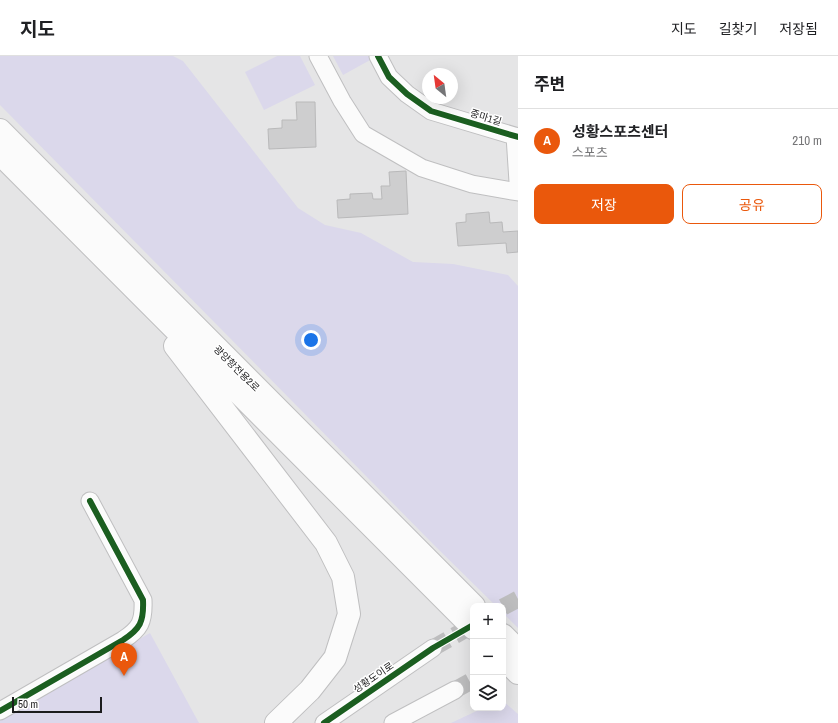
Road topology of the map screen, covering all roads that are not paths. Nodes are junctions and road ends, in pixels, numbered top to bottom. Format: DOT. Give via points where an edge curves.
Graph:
graph roads {
  1 [pos="318,56"];
  2 [pos="378,56"];
  3 [pos="0,130"];
  4 [pos="516,137"];
  5 [pos="0,154"];
  6 [pos="518,182"];
  7 [pos="518,192"];
  8 [pos="119,274"];
  9 [pos="90,501"];
  10 [pos="471,603"];
  11 [pos="470,625"];
  12 [pos="506,638"];
  13 [pos="433,648"];
  14 [pos="518,650"];
  15 [pos="506,661"];
  16 [pos="518,673"];
  17 [pos="455,690"];
  18 [pos="0,711"];
  19 [pos="276,723"];
  20 [pos="324,723"];
  21 [pos="393,723"];
  1 -- 7 [label="street" via="363,134 422,168 472,184"];
  2 -- 4 [label="street, 중마1길" via="389,77 431,111"];
  3 -- 10 [label="highway, 광양항전용2로"];
  4 -- 6 [label="street"];
  5 -- 8 [label="highway, 광양항전용2로"];
  8 -- 11 [label="highway, 광양항전용2로"];
  8 -- 19 [label="highway" via="326,543 343,577 349,614 335,658 310,690"];
  9 -- 18 [label="street" via="142,600 142,618 139,626 135,632 122,640"];
  12 -- 14 [label="highway"];
  13 -- 20 [label="street, 성황도이로"];
  15 -- 16 [label="highway"];
  17 -- 21 [label="street"];
}
